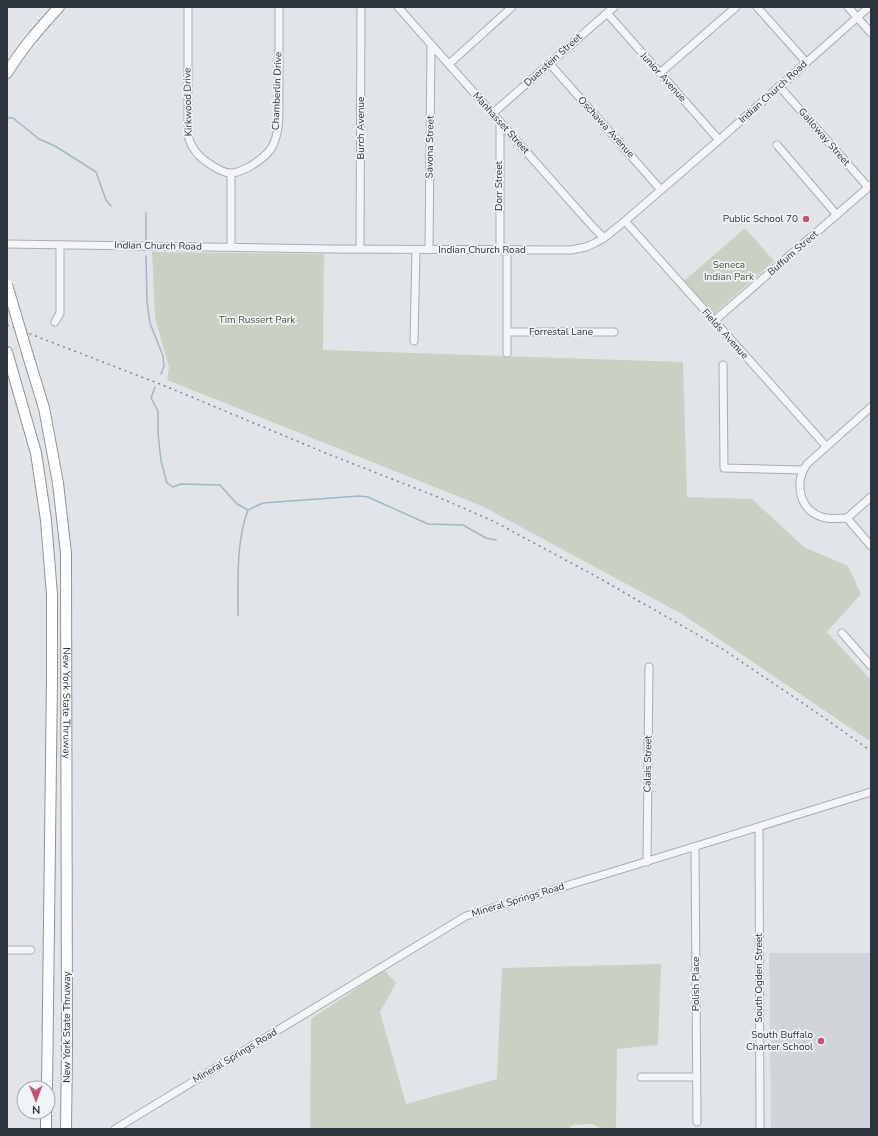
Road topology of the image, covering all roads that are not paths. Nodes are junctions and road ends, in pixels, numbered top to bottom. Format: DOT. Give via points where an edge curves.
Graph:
graph roads {
  1 [pos="60,7"];
  2 [pos="188,7"];
  3 [pos="279,7"];
  4 [pos="361,7"];
  5 [pos="398,7"];
  6 [pos="512,7"];
  7 [pos="614,7"];
  8 [pos="736,7"];
  9 [pos="757,7"];
  10 [pos="848,7"];
  11 [pos="869,7"];
  12 [pos="607,13"];
  13 [pos="857,17"];
  14 [pos="871,33"];
  15 [pos="431,44"];
  16 [pos="806,62"];
  17 [pos="449,64"];
  18 [pos="550,64"];
  19 [pos="7,73"];
  20 [pos="660,73"];
  21 [pos="779,86"];
  22 [pos="492,114"];
  23 [pos="500,122"];
  24 [pos="719,140"];
  25 [pos="776,145"];
  26 [pos="231,174"];
  27 [pos="869,186"];
  28 [pos="661,190"];
  29 [pos="837,215"];
  30 [pos="625,221"];
  31 [pos="604,238"];
  32 [pos="7,244"];
  33 [pos="60,245"];
  34 [pos="231,247"];
  35 [pos="360,249"];
  36 [pos="416,250"];
  37 [pos="429,250"];
  38 [pos="503,250"];
  39 [pos="7,284"];
  40 [pos="714,321"];
  41 [pos="55,322"];
  42 [pos="507,332"];
  43 [pos="614,332"];
  44 [pos="414,341"];
  45 [pos="7,352"];
  46 [pos="507,352"];
  47 [pos="723,365"];
  48 [pos="871,406"];
  49 [pos="826,446"];
  50 [pos="802,470"];
  51 [pos="871,497"];
  52 [pos="847,518"];
  53 [pos="871,546"];
  54 [pos="842,633"];
  55 [pos="871,666"];
  56 [pos="649,667"];
  57 [pos="871,792"];
  58 [pos="759,828"];
  59 [pos="695,847"];
  60 [pos="647,862"];
  61 [pos="7,950"];
  62 [pos="32,950"];
  63 [pos="641,1077"];
  64 [pos="697,1077"];
  65 [pos="47,1080"];
  66 [pos="697,1122"];
  67 [pos="66,1129"];
  68 [pos="115,1129"];
  69 [pos="760,1129"];
  1 -- 19 [label="highway" via="29,40"];
  2 -- 26 [label="street, Kirkwood Drive" via="188,136 193,149 206,162"];
  3 -- 26 [label="street, Chamberlin Drive" via="278,122 274,142 263,158"];
  4 -- 35 [label="street, Burch Avenue"];
  5 -- 15 [label="street, Manhasset Street"];
  6 -- 17 [label="street"];
  7 -- 12 [label="street, Duerstein Street"];
  8 -- 20 [label="street"];
  9 -- 16 [label="street"];
  10 -- 13 [label="street"];
  11 -- 13 [label="street, Indian Church Road"];
  12 -- 18 [label="street, Duerstein Street"];
  12 -- 20 [label="street, Junior Avenue"];
  13 -- 14 [label="street"];
  13 -- 16 [label="street, Indian Church Road"];
  15 -- 17 [label="street, Manhasset Street"];
  15 -- 37 [label="street, Savona Street"];
  16 -- 21 [label="street, Indian Church Road"];
  17 -- 22 [label="street, Manhasset Street"];
  18 -- 22 [label="street, Duerstein Street"];
  18 -- 28 [label="street, Oschawa Avenue"];
  20 -- 24 [label="street, Junior Avenue"];
  21 -- 24 [label="street, Indian Church Road"];
  21 -- 27 [label="street, Galloway Street"];
  22 -- 23 [label="street, Manhasset Street"];
  23 -- 31 [label="street, Manhasset Street"];
  23 -- 38 [label="street, Dorr Street"];
  24 -- 28 [label="street, Indian Church Road"];
  25 -- 29 [label="street"];
  26 -- 34 [label="street"];
  27 -- 29 [label="street, Buffum Street"];
  28 -- 30 [label="street, Indian Church Road"];
  29 -- 40 [label="street, Buffum Street"];
  30 -- 31 [label="street, Indian Church Road"];
  30 -- 40 [label="street, Fields Avenue"];
  31 -- 38 [label="street, Indian Church Road" via="586,247 571,250"];
  32 -- 33 [label="street, Indian Church Road"];
  33 -- 34 [label="street, Indian Church Road"];
  33 -- 41 [label="street" via="60,314"];
  34 -- 35 [label="street, Indian Church Road"];
  35 -- 36 [label="street, Indian Church Road"];
  36 -- 37 [label="street, Indian Church Road"];
  36 -- 44 [label="street"];
  37 -- 38 [label="street, Indian Church Road"];
  38 -- 42 [label="street, Dorr Street"];
  39 -- 67 [label="highway, New York State Thruway, bridge" via="44,408 58,483 66,553"];
  40 -- 49 [label="street, Fields Avenue"];
  42 -- 43 [label="street, Forrestal Lane"];
  42 -- 46 [label="street, Dorr Street"];
  45 -- 65 [label="highway, New York State Thruway" via="36,453 46,520 52,595"];
  47 -- 50 [label="street" via="724,468"];
  48 -- 49 [label="street"];
  49 -- 50 [label="street"];
  50 -- 52 [label="street" via="799,485 808,509 823,518"];
  51 -- 52 [label="street"];
  52 -- 53 [label="street"];
  54 -- 55 [label="street"];
  56 -- 60 [label="street, Calais Street"];
  57 -- 58 [label="street, Mineral Springs Road"];
  58 -- 59 [label="street, Mineral Springs Road"];
  58 -- 69 [label="street, South Ogden Street"];
  59 -- 60 [label="street, Mineral Springs Road"];
  59 -- 64 [label="street, Polish Place"];
  60 -- 68 [label="street, Mineral Springs Road" via="466,916"];
  61 -- 62 [label="street"];
  63 -- 64 [label="street"];
  64 -- 66 [label="street, Polish Place"];
}
